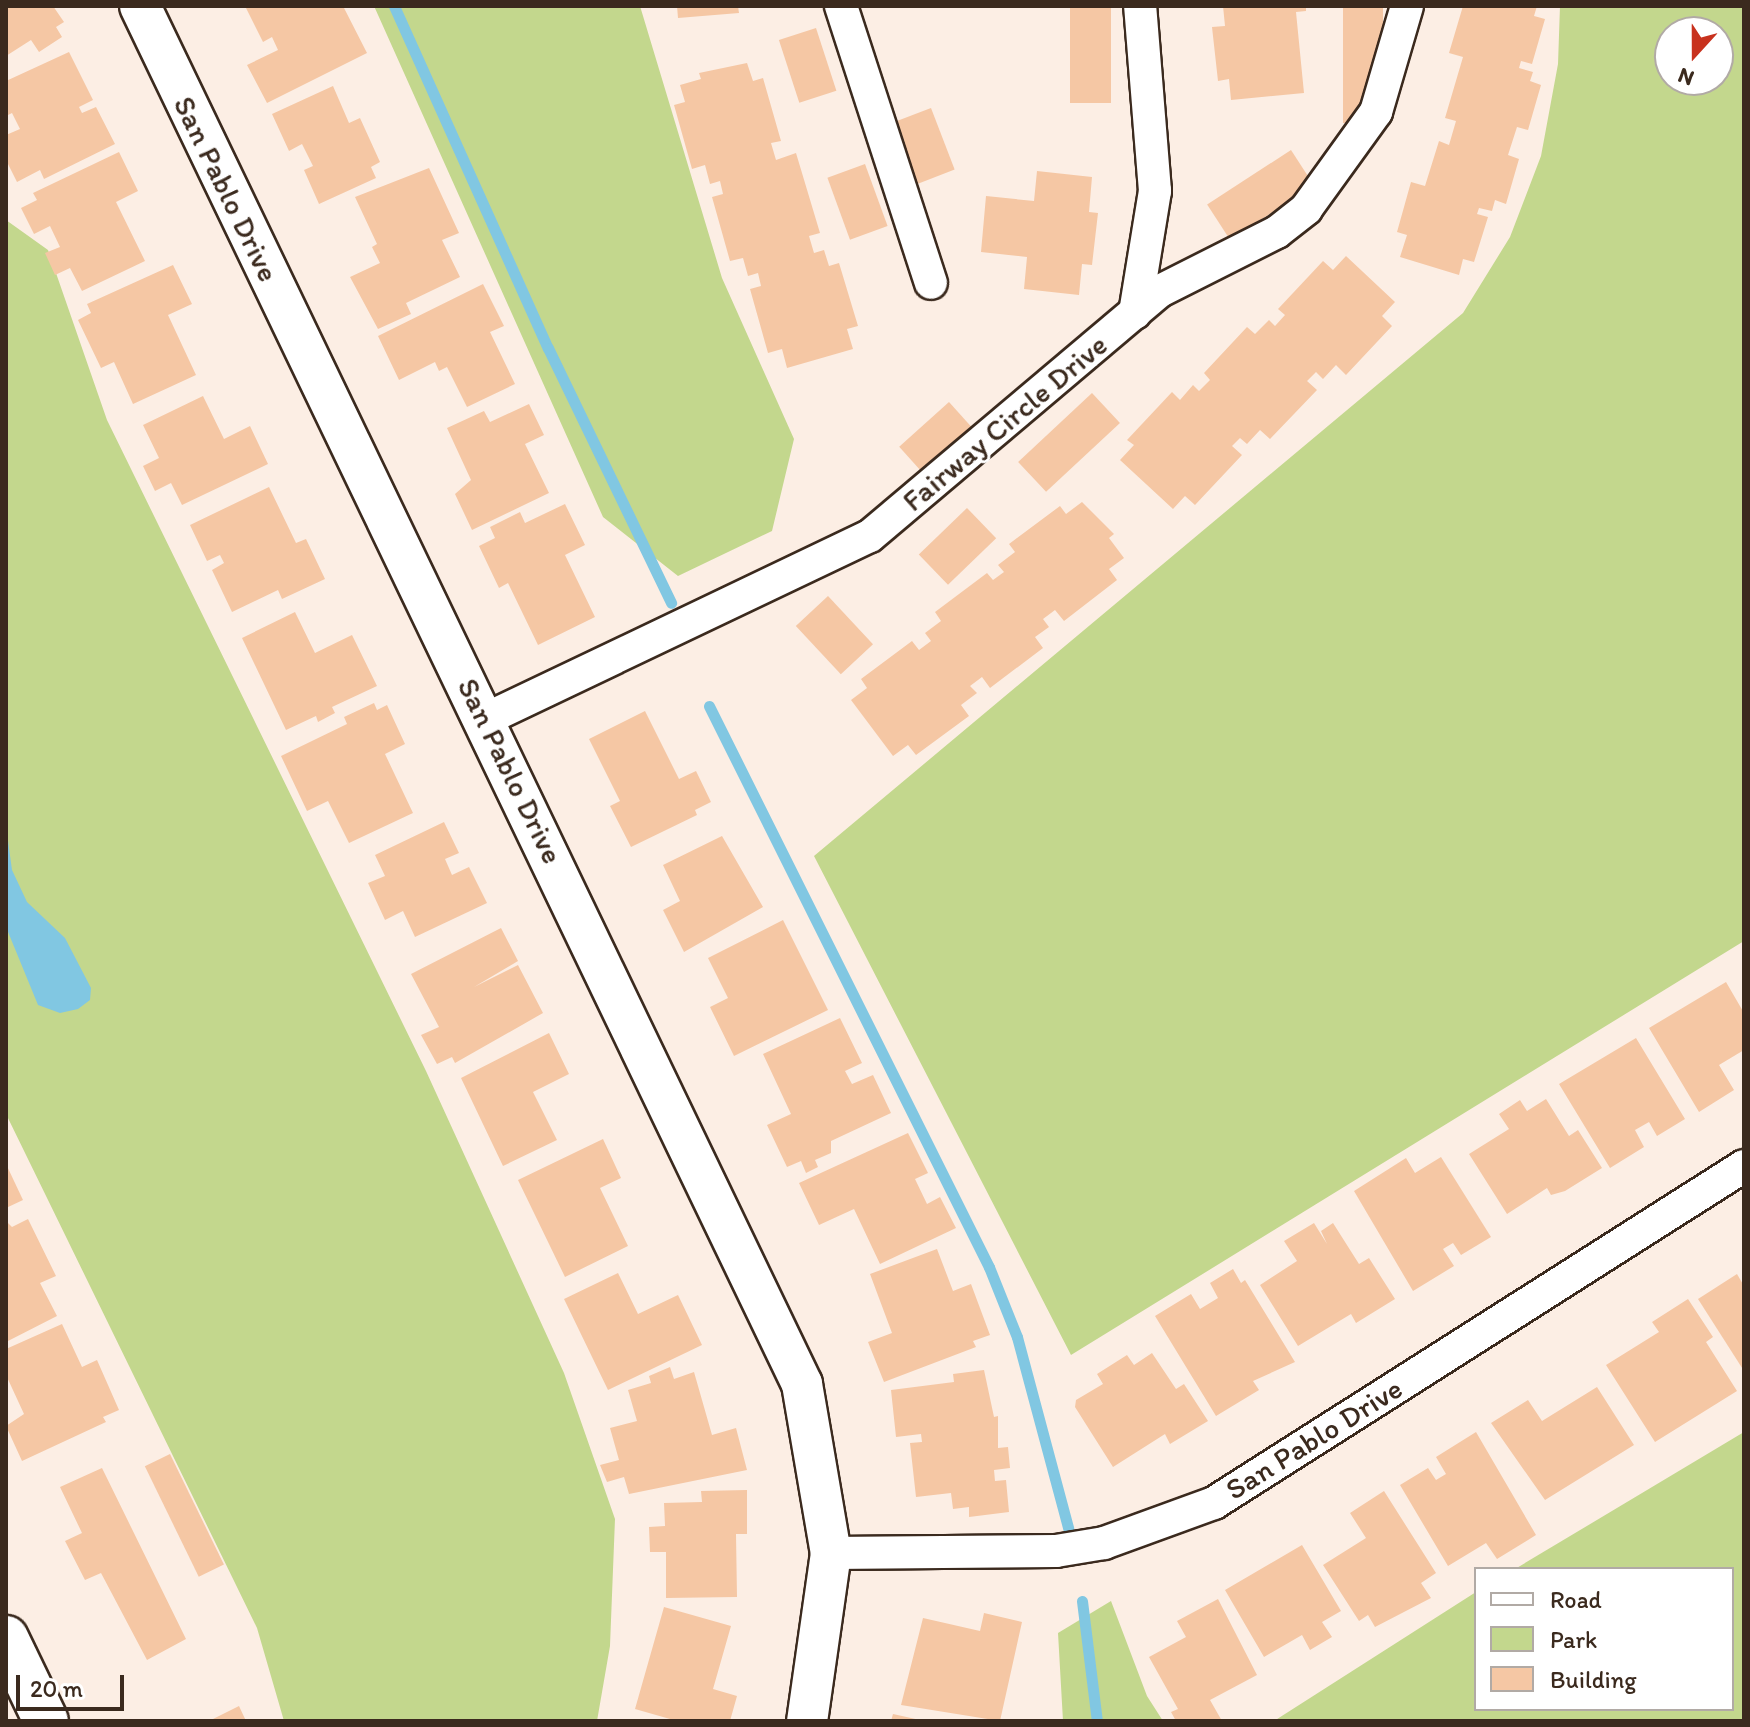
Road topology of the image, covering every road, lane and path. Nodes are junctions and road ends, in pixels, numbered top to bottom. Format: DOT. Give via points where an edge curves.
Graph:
graph roads {
  1 [pos="140,6"];
  2 [pos="841,6"];
  3 [pos="1140,6"];
  4 [pos="1407,6"];
  5 [pos="931,283"];
  6 [pos="1135,313"];
  7 [pos="486,719"];
  8 [pos="1744,1166"];
  9 [pos="831,1553"];
  10 [pos="6,1638"];
  11 [pos="46,1721"];
  12 [pos="807,1721"];
  1 -- 7 [label="street, San Pablo Drive"];
  2 -- 5 [label="street"];
  3 -- 6 [label="street" via="1155,191"];
  4 -- 6 [label="street, Fairway Circle Drive" via="1376,112 1306,209 1277,232 1160,291"];
  6 -- 7 [label="street, Fairway Circle Drive" via="870,536"];
  7 -- 9 [label="street, San Pablo Drive" via="802,1384"];
  8 -- 9 [label="street, San Pablo Drive" via="1214,1503 1104,1543 1056,1551"];
  9 -- 12 [label="street, San Pablo Drive"];
  10 -- 11 [label="main road"];
}
